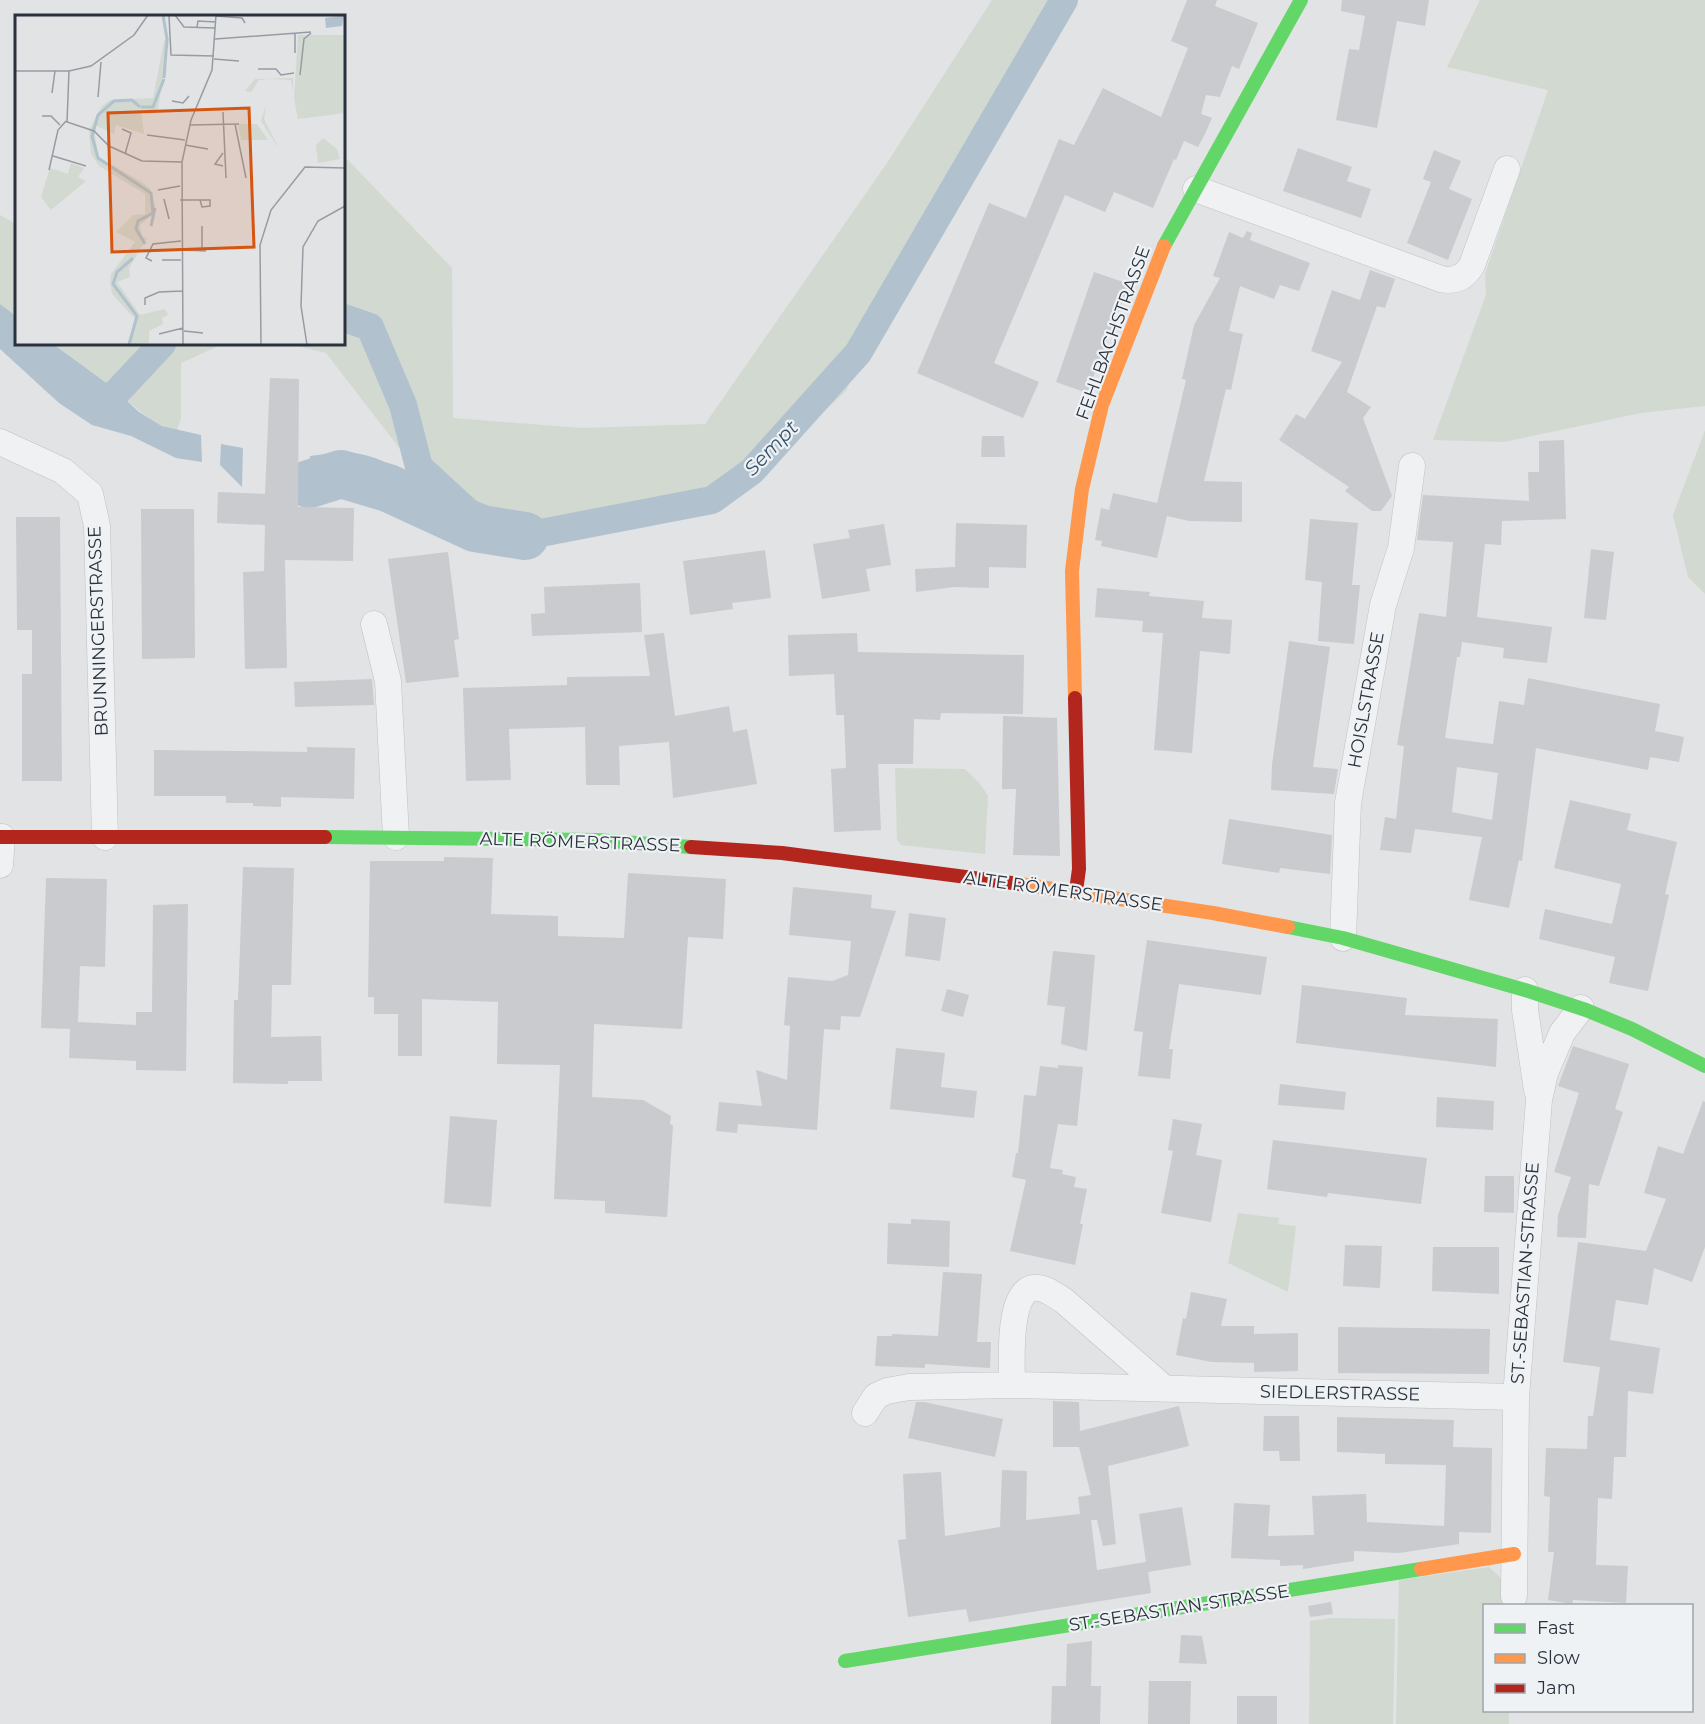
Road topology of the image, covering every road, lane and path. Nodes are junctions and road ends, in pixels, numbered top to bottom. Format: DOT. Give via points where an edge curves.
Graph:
graph roads {
  1 [pos="1301,0"];
  2 [pos="1507,169"];
  3 [pos="1196,189"];
  4 [pos="0,442"];
  5 [pos="1412,466"];
  6 [pos="374,624"];
  7 [pos="1,837"];
  8 [pos="105,837"];
  9 [pos="396,837"];
  10 [pos="0,865"];
  11 [pos="1076,891"];
  12 [pos="1343,938"];
  13 [pos="1526,990"];
  14 [pos="1581,1008"];
  15 [pos="1705,1066"];
  16 [pos="1539,1100"];
  17 [pos="1012,1385"];
  18 [pos="1164,1388"];
  19 [pos="1516,1397"];
  20 [pos="865,1413"];
  21 [pos="1514,1554"];
  22 [pos="1514,1596"];
  23 [pos="845,1661"];
  1 -- 3 [label="main road, FEHLBACHSTRASSE"];
  2 -- 3 [label="street" via="1472,265 1459,278 1447,280"];
  3 -- 11 [label="main road, FEHLBACHSTRASSE" via="1163,248 1102,405 1082,489 1072,571 1079,869"];
  4 -- 8 [label="street, BRUNNINGERSTRASSE" via="63,471 90,494 97,526"];
  5 -- 12 [label="street, HOISLSTRASSE" via="1401,548 1383,605 1348,802"];
  6 -- 9 [label="street" via="388,681"];
  7 -- 8 [label="main road, ALTE RÖMERSTRASSE"];
  7 -- 10 [label="street"];
  8 -- 9 [label="main road, ALTE RÖMERSTRASSE"];
  9 -- 11 [label="main road, ALTE RÖMERSTRASSE" via="596,840 738,849"];
  11 -- 12 [label="main road, ALTE RÖMERSTRASSE"];
  12 -- 13 [label="main road, ALTE RÖMERSTRASSE"];
  13 -- 14 [label="main road, ALTE RÖMERSTRASSE"];
  13 -- 16 [label="street, ST.-SEBASTIAN-STRASSE" via="1525,1010"];
  14 -- 15 [label="main road, ALTE RÖMERSTRASSE"];
  14 -- 16 [label="street, ST.-SEBASTIAN-STRASSE" via="1562,1033 1545,1073"];
  16 -- 19 [label="street, ST.-SEBASTIAN-STRASSE"];
  17 -- 18 [label="street, SIEDLERSTRASSE"];
  17 -- 18 [label="street" via="1016,1308 1022,1295 1032,1288 1046,1290 1063,1300"];
  17 -- 20 [label="street, SIEDLERSTRASSE" via="887,1391 876,1396"];
  18 -- 19 [label="street, SIEDLERSTRASSE"];
  19 -- 21 [label="street, ST.-SEBASTIAN-STRASSE"];
  21 -- 22 [label="street, ST.-SEBASTIAN-STRASSE"];
  21 -- 23 [label="main road, ST.-SEBASTIAN-STRASSE"];
}
